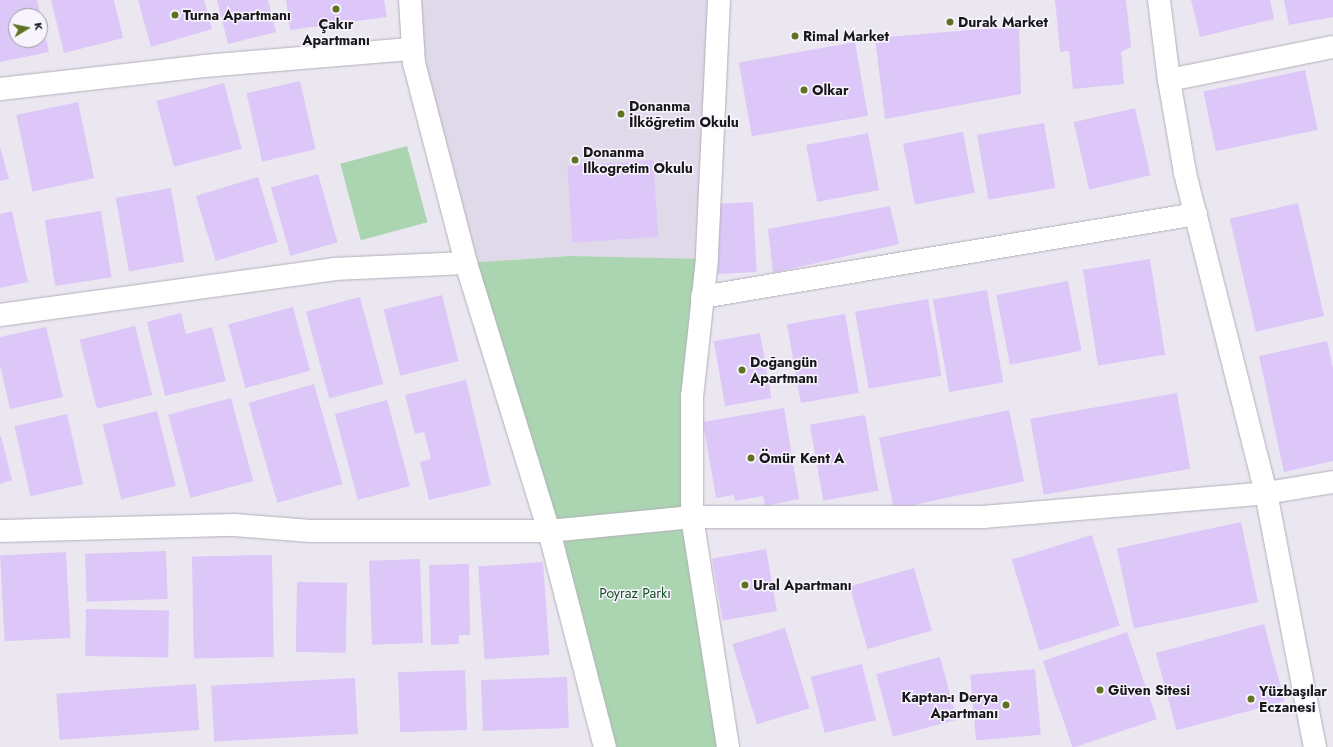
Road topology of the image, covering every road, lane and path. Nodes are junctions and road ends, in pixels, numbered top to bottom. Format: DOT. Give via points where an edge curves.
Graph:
graph roads {
  1 [pos="410,0"];
  2 [pos="718,0"];
  3 [pos="1159,0"];
  4 [pos="1333,47"];
  5 [pos="413,49"];
  6 [pos="1168,80"];
  7 [pos="0,89"];
  8 [pos="1196,214"];
  9 [pos="466,263"];
  10 [pos="702,297"];
  11 [pos="0,315"];
  12 [pos="1333,482"];
  13 [pos="1266,493"];
  14 [pos="692,517"];
  15 [pos="0,531"];
  16 [pos="549,531"];
  17 [pos="605,747"];
  18 [pos="728,747"];
  19 [pos="1315,747"];
  1 -- 5 [label="street"];
  2 -- 10 [label="street" via="707,259"];
  3 -- 6 [label="street"];
  4 -- 6 [label="street"];
  5 -- 7 [label="street" via="204,66"];
  5 -- 9 [label="street" via="414,63"];
  6 -- 8 [label="street" via="1185,173"];
  8 -- 10 [label="street"];
  8 -- 13 [label="street"];
  9 -- 11 [label="street" via="334,269"];
  9 -- 16 [label="street"];
  10 -- 14 [label="street" via="692,396"];
  12 -- 13 [label="street"];
  13 -- 14 [label="street" via="983,517"];
  13 -- 19 [label="street"];
  14 -- 16 [label="street"];
  14 -- 18 [label="street"];
  15 -- 16 [label="street" via="234,525 311,531"];
  16 -- 17 [label="street"];
}
